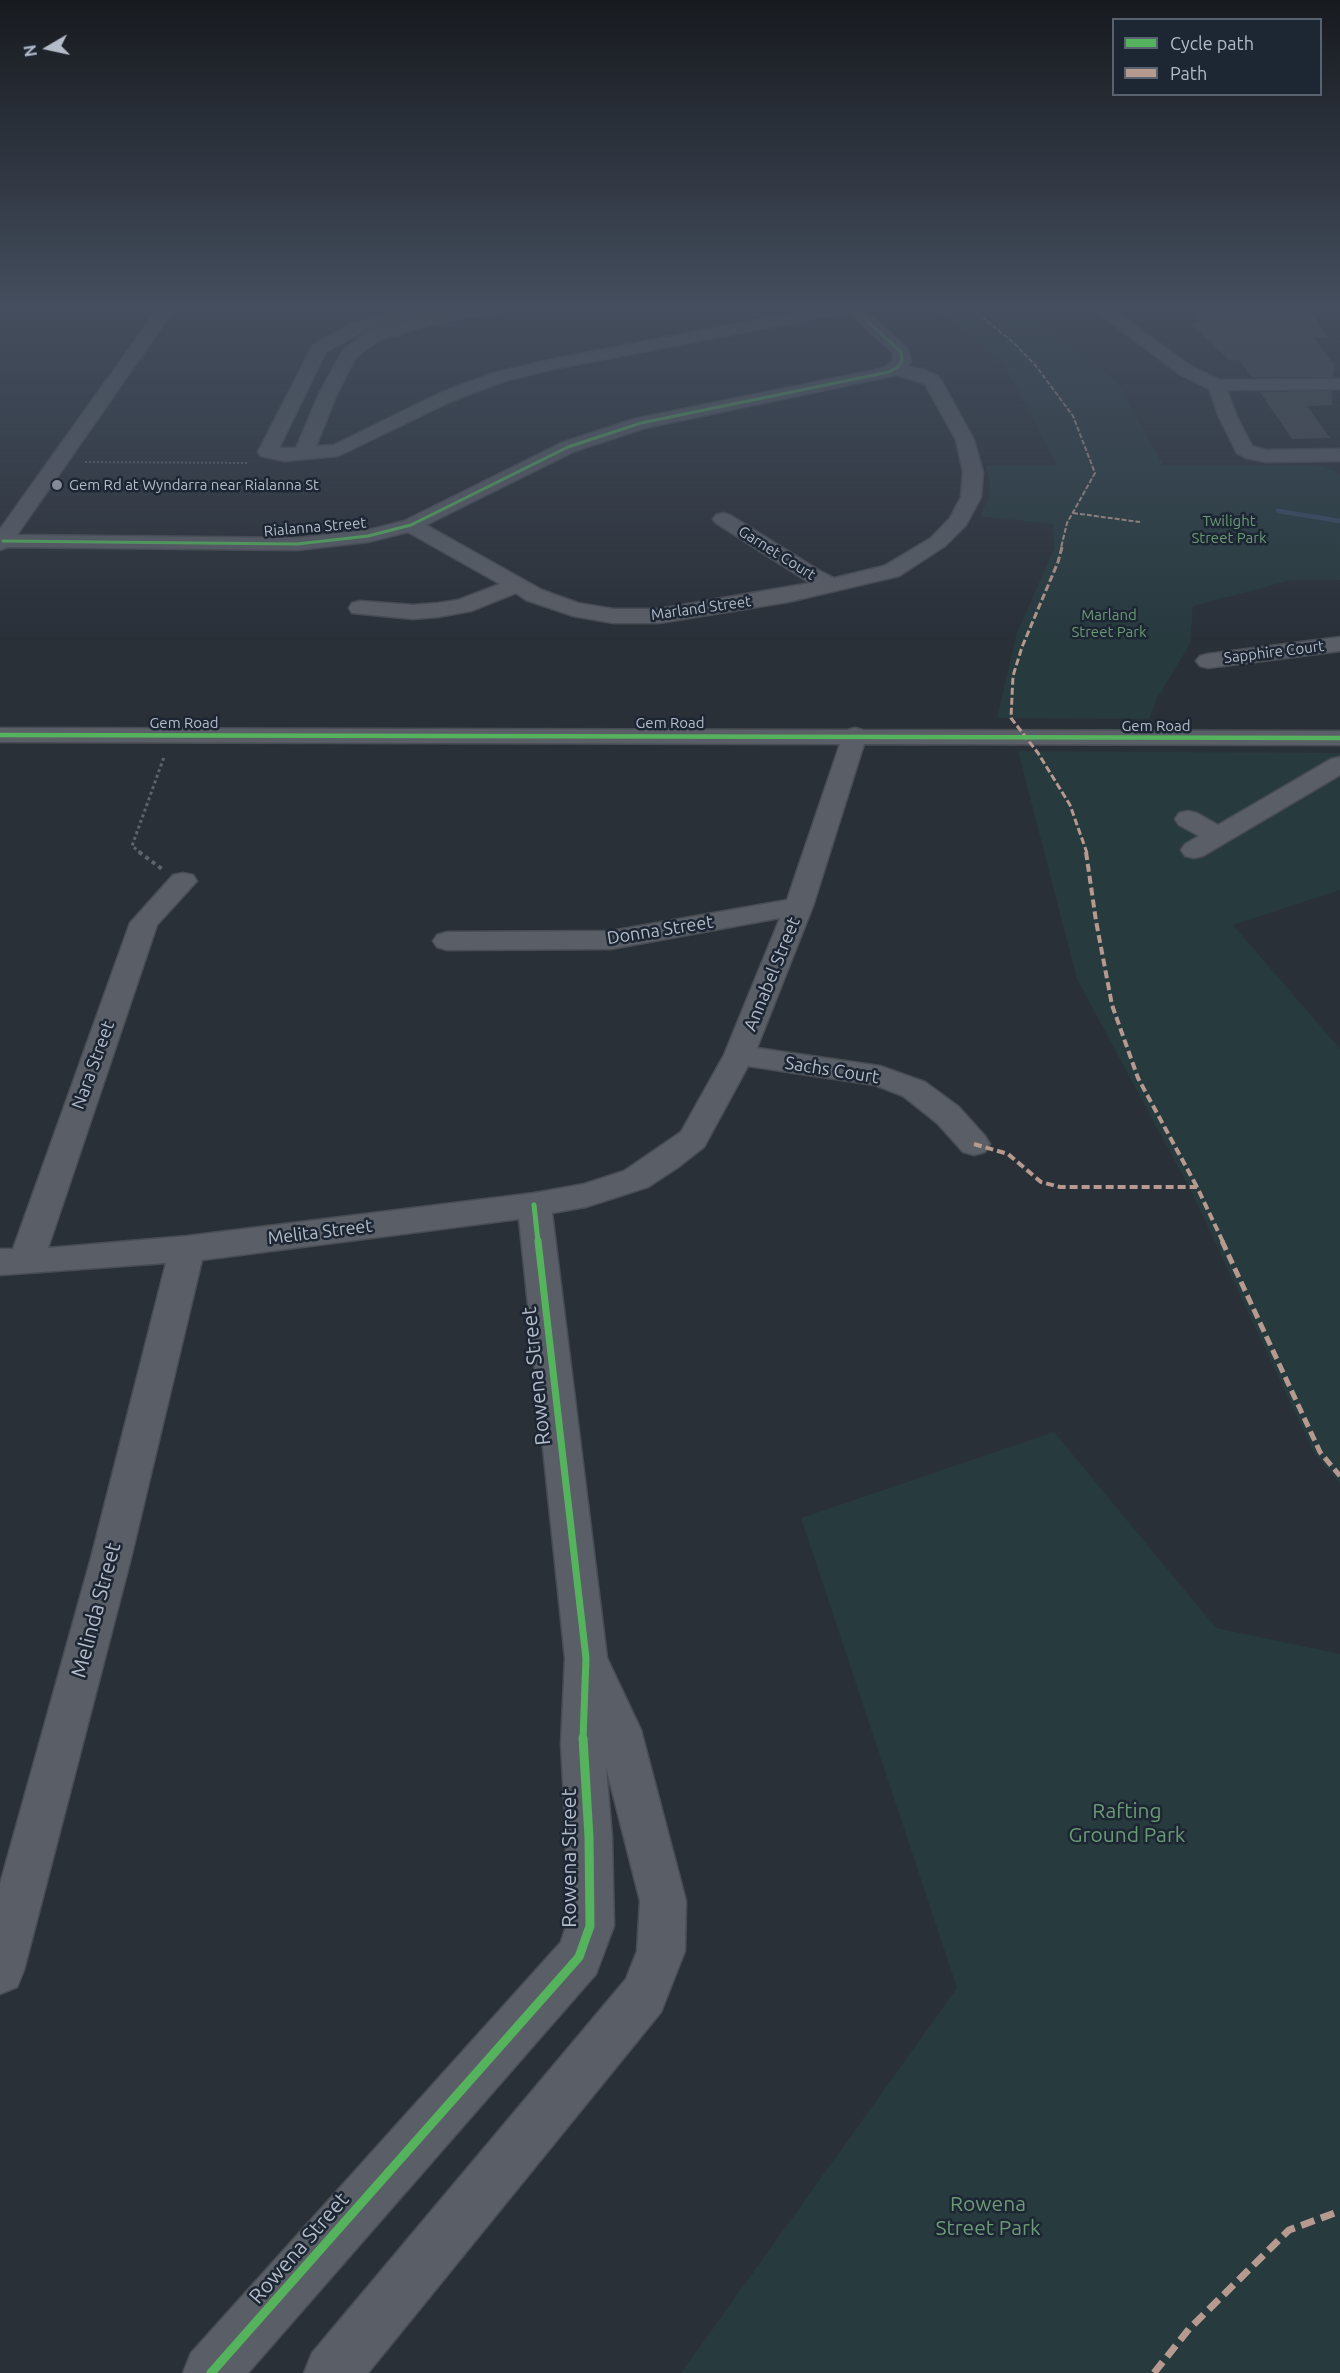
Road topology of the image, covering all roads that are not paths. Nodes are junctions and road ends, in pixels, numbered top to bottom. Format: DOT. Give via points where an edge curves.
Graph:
graph roads {
  1 [pos="90,419"];
  2 [pos="284,419"];
  3 [pos="318,419"];
  4 [pos="402,419"];
  5 [pos="666,419"];
  6 [pos="954,419"];
  7 [pos="1229,419"];
  8 [pos="305,454"];
  9 [pos="1340,455"];
  10 [pos="952,496"];
  11 [pos="723,519"];
  12 [pos="411,525"];
  13 [pos="1,542"];
  14 [pos="518,585"];
  15 [pos="832,585"];
  16 [pos="360,608"];
  17 [pos="1340,644"];
  18 [pos="1208,661"];
  19 [pos="0,735"];
  20 [pos="855,735"];
  21 [pos="1337,744"];
  22 [pos="1340,764"];
  23 [pos="1188,819"];
  24 [pos="1217,836"];
  25 [pos="1194,850"];
  26 [pos="183,882"];
  27 [pos="799,906"];
  28 [pos="447,941"];
  29 [pos="739,1055"];
  30 [pos="974,1144"];
  31 [pos="636,1179"];
  32 [pos="534,1204"];
  33 [pos="187,1249"];
  34 [pos="13,1262"];
  35 [pos="586,1658"];
  36 [pos="0,1970"];
  37 [pos="211,2373"];
  38 [pos="332,2373"];
  1 -- 13 [label="street"];
  2 -- 8 [label="street" via="267,452"];
  3 -- 8 [label="street"];
  4 -- 8 [label="street" via="338,450"];
  5 -- 12 [label="street, Rialanna Street" via="568,447"];
  6 -- 15 [label="street, Marland Street" via="965,440 973,472 972,497 959,521 938,542 891,571"];
  7 -- 9 [label="street" via="1244,449 1266,456"];
  10 -- 15 [label="street, Marland Street" via="940,520 918,540"];
  11 -- 15 [label="street, Garnet Court"];
  12 -- 13 [label="street, Rialanna Street" via="368,536 297,544"];
  12 -- 14 [label="street, Marland Street"];
  14 -- 15 [label="street, Marland Street" via="573,609 613,616 659,616"];
  14 -- 16 [label="street" via="463,606 438,610"];
  17 -- 18 [label="street, Sapphire Court"];
  19 -- 20 [label="street, Gem Road"];
  20 -- 21 [label="street, Gem Road"];
  20 -- 27 [label="street, Annabel Street"];
  22 -- 24 [label="street"];
  23 -- 24 [label="street"];
  24 -- 25 [label="street"];
  26 -- 34 [label="street, Nara Street" via="144,923"];
  27 -- 28 [label="street, Donna Street" via="611,940"];
  27 -- 29 [label="street, Annabel Street"];
  29 -- 30 [label="street, Sachs Court" via="880,1076 914,1089 948,1115"];
  29 -- 31 [label="street, Annabel Street" via="693,1139"];
  31 -- 32 [label="street, Melita Street" via="586,1195"];
  32 -- 33 [label="street, Melita Street"];
  32 -- 35 [label="street, Rowena Street"];
  33 -- 34 [label="street, Melita Street"];
  33 -- 36 [label="street, Melinda Street" via="111,1558"];
  35 -- 37 [label="street, Rowena Street" via="583,1744 590,1926 579,1957"];
  35 -- 38 [label="street, Rowena Street" via="622,1741 663,1901 662,1951 644,1995"];
}
